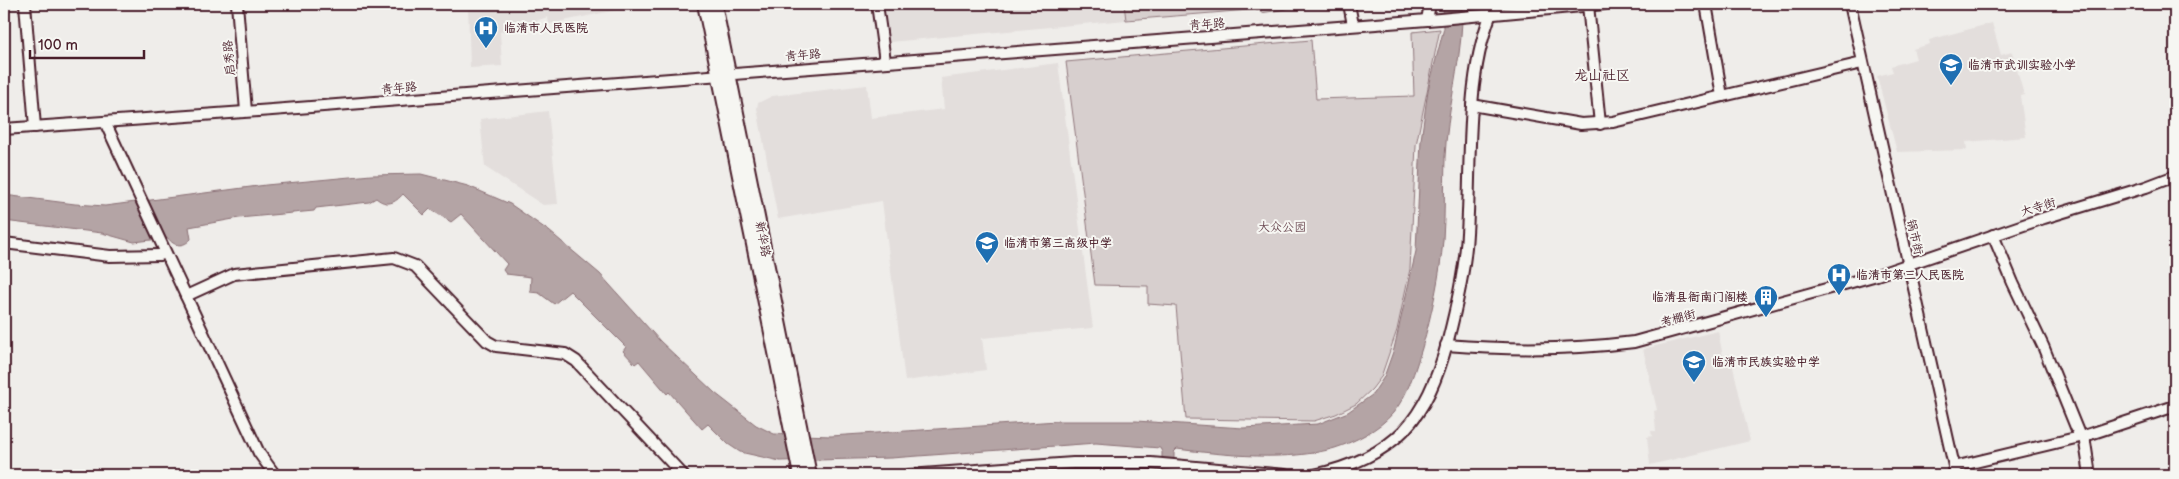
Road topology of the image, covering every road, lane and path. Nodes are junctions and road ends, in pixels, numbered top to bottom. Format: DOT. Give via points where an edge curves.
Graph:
graph roads {
  1 [pos="25,4"];
  2 [pos="237,4"];
  3 [pos="704,4"];
  4 [pos="715,4"];
  5 [pos="876,4"];
  6 [pos="1349,4"];
  7 [pos="1430,4"];
  8 [pos="1604,4"];
  9 [pos="1706,4"];
  10 [pos="1850,4"];
  11 [pos="1588,5"];
  12 [pos="1493,9"];
  13 [pos="1427,20"];
  14 [pos="1353,25"];
  15 [pos="885,61"];
  16 [pos="1862,63"];
  17 [pos="724,74"];
  18 [pos="1722,96"];
  19 [pos="1472,105"];
  20 [pos="246,111"];
  21 [pos="102,122"];
  22 [pos="1600,124"];
  23 [pos="35,127"];
  24 [pos="4,130"];
  25 [pos="2175,176"];
  26 [pos="1993,235"];
  27 [pos="4,243"];
  28 [pos="160,250"];
  29 [pos="1909,264"];
  30 [pos="186,296"];
  31 [pos="1446,345"];
  32 [pos="2175,406"];
  33 [pos="2082,436"];
  34 [pos="1955,471"];
  35 [pos="805,474"];
  36 [pos="1263,474"];
  37 [pos="266,475"];
  38 [pos="275,475"];
  39 [pos="683,475"];
  40 [pos="909,475"];
  41 [pos="1285,475"];
  42 [pos="1314,475"];
  43 [pos="2090,475"];
  1 -- 23 [label="street"];
  2 -- 20 [label="street, 启秀路"];
  3 -- 17 [label="main road, 新华路"];
  4 -- 17 [label="main road, 新华路"];
  5 -- 15 [label="street"];
  6 -- 14 [label="street"];
  7 -- 13 [label="street"];
  8 -- 11 [label="street, 青年路"];
  9 -- 18 [label="street"];
  10 -- 16 [label="street, 锅市街"];
  11 -- 12 [label="street, 青年路"];
  11 -- 22 [label="street"];
  12 -- 13 [label="street, 青年路"];
  12 -- 19 [label="street" via="1480,54"];
  13 -- 14 [label="street, 青年路"];
  14 -- 15 [label="street, 青年路"];
  15 -- 17 [label="street, 青年路"];
  16 -- 18 [label="street"];
  16 -- 29 [label="street, 锅市街"];
  17 -- 20 [label="street, 青年路"];
  17 -- 35 [label="main road, 新华路"];
  18 -- 22 [label="street"];
  19 -- 22 [label="street" via="1581,124"];
  19 -- 31 [label="street" via="1466,247"];
  20 -- 21 [label="street, 青年路"];
  21 -- 23 [label="street, 青年路"];
  21 -- 28 [label="street"];
  23 -- 24 [label="street, 青年路"];
  25 -- 26 [label="street, 大寺街"];
  26 -- 29 [label="street, 大寺街"];
  26 -- 33 [label="street"];
  27 -- 28 [label="street" via="110,256"];
  28 -- 30 [label="street"];
  28 -- 37 [label="street" via="253,456"];
  29 -- 31 [label="street, 考棚街" via="1634,342 1598,347 1508,350"];
  29 -- 34 [label="street, 锅市街"];
  30 -- 38 [label="street" via="259,453"];
  30 -- 39 [label="street" via="234,274 394,258 409,263 487,341 496,346 564,354 576,361"];
  31 -- 42 [label="street" via="1424,405 1404,432 1363,459"];
  32 -- 33 [label="street"];
  33 -- 34 [label="street"];
  33 -- 43 [label="street"];
  36 -- 40 [label="street" via="1151,463 1073,463"];
  36 -- 41 [label="street"];
}
